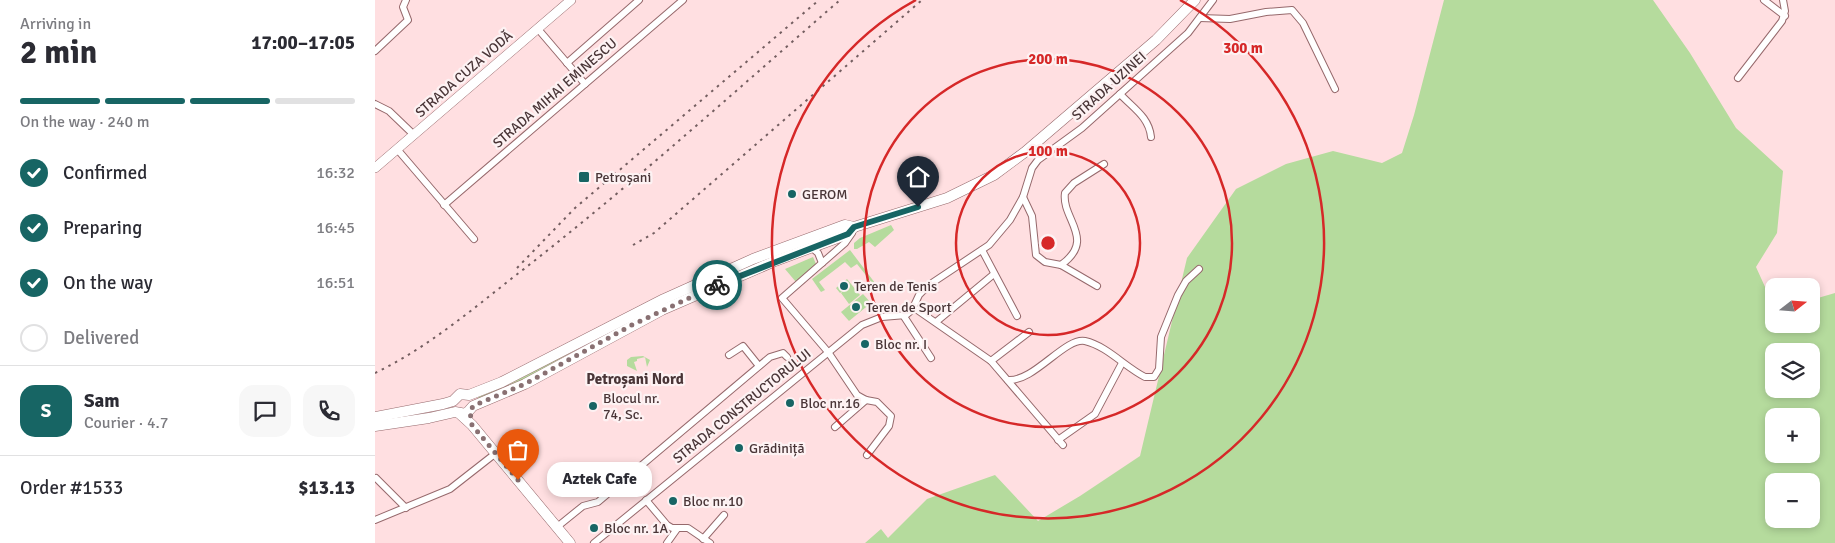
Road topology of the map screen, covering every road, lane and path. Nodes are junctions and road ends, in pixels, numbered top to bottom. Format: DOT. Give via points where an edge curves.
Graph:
graph roads {
  1 [pos="406,0"];
  2 [pos="571,0"];
  3 [pos="639,0"];
  4 [pos="683,0"];
  5 [pos="1195,0"];
  6 [pos="1213,0"];
  7 [pos="1764,0"];
  8 [pos="1783,0"];
  9 [pos="1785,16"];
  10 [pos="1200,18"];
  11 [pos="537,29"];
  12 [pos="375,51"];
  13 [pos="567,62"];
  14 [pos="1738,78"];
  15 [pos="585,84"];
  16 [pos="1335,89"];
  17 [pos="1120,94"];
  18 [pos="375,104"];
  19 [pos="414,135"];
  20 [pos="1151,137"];
  21 [pos="397,149"];
  22 [pos="1104,164"];
  23 [pos="375,168"];
  24 [pos="1024,193"];
  25 [pos="445,204"];
  26 [pos="854,227"];
  27 [pos="474,239"];
  28 [pos="811,247"];
  29 [pos="982,250"];
  30 [pos="822,263"];
  31 [pos="1061,265"];
  32 [pos="1199,269"];
  33 [pos="994,274"];
  34 [pos="1097,286"];
  35 [pos="913,307"];
  36 [pos="903,316"];
  37 [pos="1017,316"];
  38 [pos="936,322"];
  39 [pos="620,326"];
  40 [pos="1029,332"];
  41 [pos="828,352"];
  42 [pos="729,355"];
  43 [pos="787,357"];
  44 [pos="931,358"];
  45 [pos="991,361"];
  46 [pos="1122,363"];
  47 [pos="759,366"];
  48 [pos="1008,380"];
  49 [pos="469,395"];
  50 [pos="866,400"];
  51 [pos="453,401"];
  52 [pos="465,411"];
  53 [pos="375,417"];
  54 [pos="375,426"];
  55 [pos="835,427"];
  56 [pos="496,453"];
  57 [pos="867,455"];
  58 [pos="599,470"];
  59 [pos="375,478"];
  60 [pos="614,489"];
  61 [pos="646,500"];
  62 [pos="406,508"];
  63 [pos="724,515"];
  64 [pos="375,520"];
  65 [pos="557,527"];
  66 [pos="677,529"];
  67 [pos="703,539"];
  68 [pos="570,543"];
  69 [pos="594,543"];
  70 [pos="667,543"];
  71 [pos="710,543"];
  1 -- 12 [label="street" via="403,7 408,20"];
  2 -- 11 [label="main road, STRADA CUZA VODĂ"];
  3 -- 13 [label="street"];
  4 -- 15 [label="street, STRADA MIHAI EMINESCU"];
  5 -- 26 [label="main road" via="1156,40 1000,171 947,198"];
  6 -- 10 [label="street, STRADA UZINEI"];
  7 -- 9 [label="street"];
  8 -- 9 [label="street"];
  9 -- 14 [label="street"];
  10 -- 16 [label="street" via="1230,19 1292,10 1303,23"];
  10 -- 17 [label="street, STRADA UZINEI" via="1188,33"];
  11 -- 13 [label="street"];
  11 -- 19 [label="main road, STRADA CUZA VODĂ"];
  13 -- 15 [label="street"];
  15 -- 25 [label="street, STRADA MIHAI EMINESCU"];
  17 -- 20 [label="street" via="1146,120"];
  17 -- 24 [label="street, STRADA UZINEI" via="1082,128 1038,160 1027,177"];
  18 -- 19 [label="street" via="389,111"];
  19 -- 21 [label="main road, STRADA CUZA VODĂ"];
  21 -- 23 [label="main road, STRADA CUZA VODĂ"];
  21 -- 25 [label="street"];
  22 -- 31 [label="street" via="1074,183 1065,193 1077,238 1071,255"];
  24 -- 29 [label="street, STRADA UZINEI" via="1003,232"];
  24 -- 31 [label="street" via="1032,216 1037,255 1045,262"];
  25 -- 27 [label="street"];
  26 -- 28 [label="main road" via="848,234"];
  26 -- 30 [label="street" via="850,239"];
  26 -- 39 [label="main road" via="845,225 768,253"];
  28 -- 30 [label="street"];
  28 -- 39 [label="main road"];
  29 -- 33 [label="street"];
  29 -- 35 [label="street, STRADA UZINEI" via="929,285"];
  30 -- 41 [label="street" via="782,298"];
  31 -- 34 [label="street"];
  32 -- 46 [label="street" via="1183,285 1161,337 1157,374 1145,377"];
  33 -- 37 [label="street"];
  33 -- 38 [label="street"];
  35 -- 36 [label="street"];
  35 -- 38 [label="street"];
  36 -- 41 [label="street, STRADA CONSTRUCTORULUI" via="890,315 869,321"];
  36 -- 44 [label="street"];
  38 -- 45 [label="street"];
  39 -- 49 [label="main road"];
  39 -- 52 [label="main road" via="525,384"];
  40 -- 45 [label="street"];
  41 -- 50 [label="street" via="857,395"];
  41 -- 61 [label="street, STRADA CONSTRUCTORULUI"];
  42 -- 47 [label="street" via="743,346"];
  43 -- 47 [label="street" via="783,353 778,354"];
  45 -- 48 [label="street"];
  46 -- 48 [label="street" via="1081,341 1021,378"];
  46 -- 48 [label="street" via="1095,414 1061,442"];
  47 -- 60 [label="street"];
  49 -- 51 [label="main road" via="460,394"];
  49 -- 52 [label="main road"];
  50 -- 55 [label="street"];
  50 -- 57 [label="street" via="877,402 891,416 889,426"];
  51 -- 52 [label="main road"];
  51 -- 53 [label="main road"];
  52 -- 54 [label="main road"];
  52 -- 56 [label="main road" via="472,425"];
  56 -- 62 [label="street" via="459,484"];
  56 -- 65 [label="main road"];
  58 -- 60 [label="street"];
  59 -- 62 [label="street"];
  60 -- 65 [label="street" via="598,502 583,506"];
  61 -- 66 [label="street" via="667,526"];
  61 -- 69 [label="street, STRADA CONSTRUCTORULUI"];
  62 -- 64 [label="street"];
  63 -- 67 [label="street"];
  65 -- 68 [label="main road"];
  66 -- 67 [label="street" via="688,528"];
  66 -- 70 [label="street"];
  67 -- 71 [label="street"];
}
